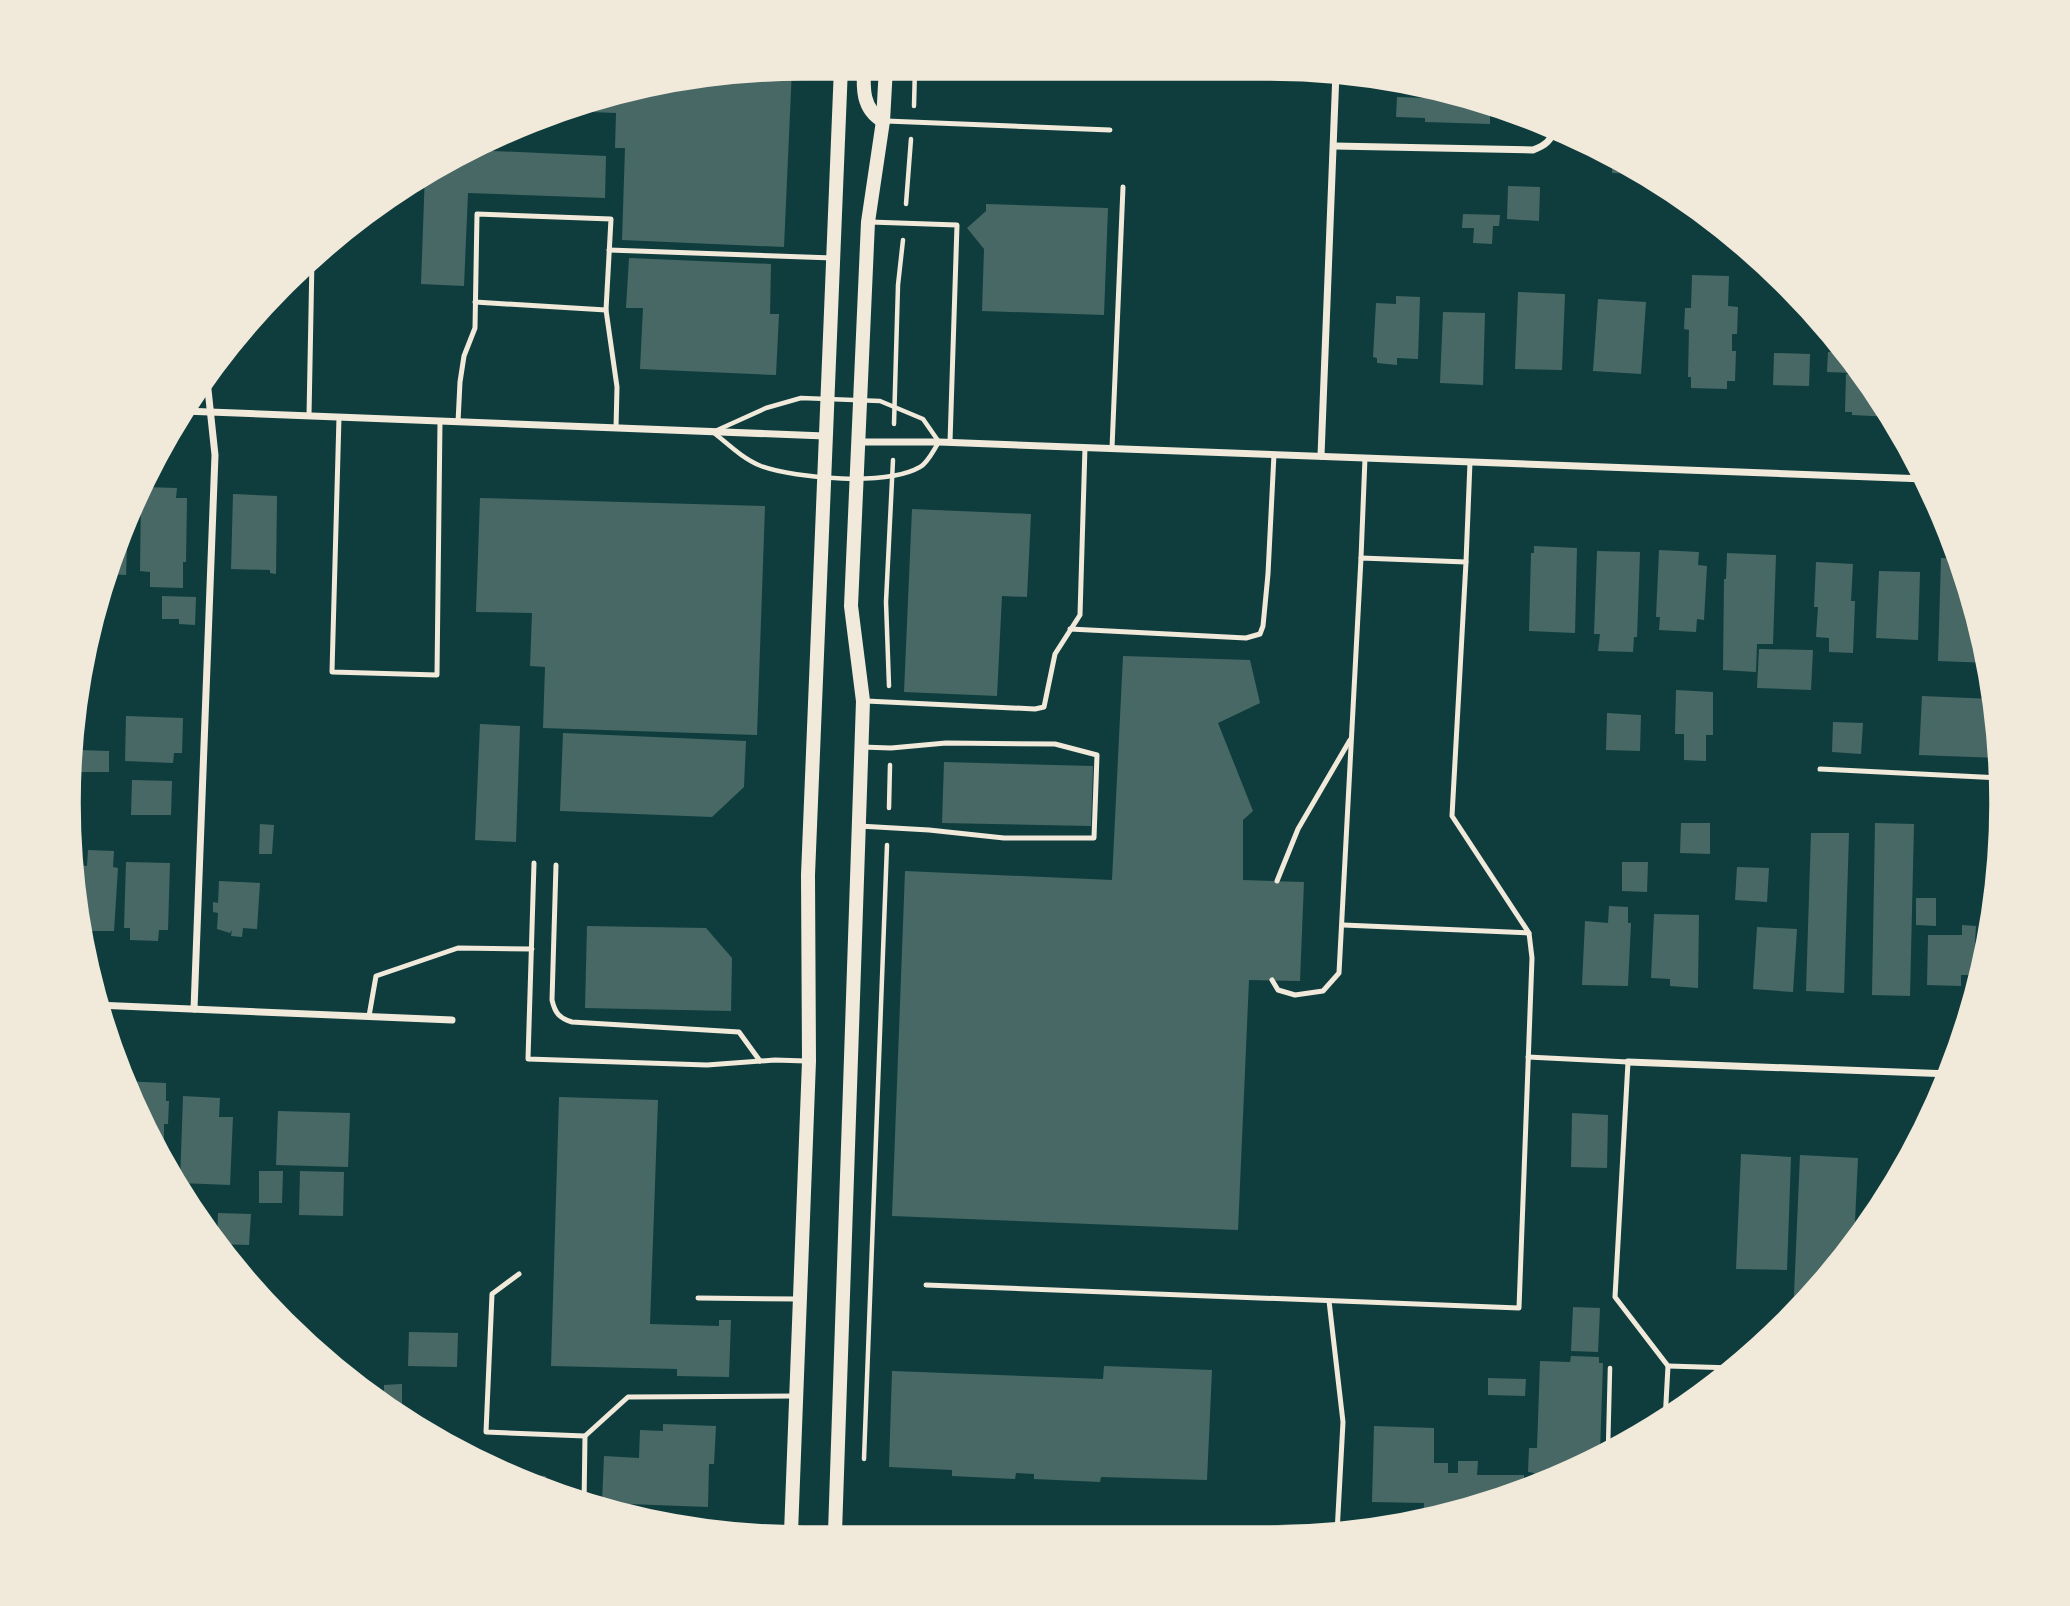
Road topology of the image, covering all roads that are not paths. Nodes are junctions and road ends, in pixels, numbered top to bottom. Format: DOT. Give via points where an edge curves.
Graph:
graph roads {
  1 [pos="840,79"];
  2 [pos="863,79"];
  3 [pos="885,79"];
  4 [pos="1336,82"];
  5 [pos="883,121"];
  6 [pos="1110,131"];
  7 [pos="1552,137"];
  8 [pos="1334,146"];
  9 [pos="1123,187"];
  10 [pos="868,222"];
  11 [pos="609,250"];
  12 [pos="833,258"];
  13 [pos="312,271"];
  14 [pos="475,302"];
  15 [pos="606,310"];
  16 [pos="208,391"];
  17 [pos="194,411"];
  18 [pos="210,412"];
  19 [pos="309,416"];
  20 [pos="339,417"];
  21 [pos="440,421"];
  22 [pos="458,422"];
  23 [pos="616,428"];
  24 [pos="825,436"];
  25 [pos="857,442"];
  26 [pos="950,442"];
  27 [pos="1085,447"];
  28 [pos="1112,448"];
  29 [pos="1274,454"];
  30 [pos="1321,456"];
  31 [pos="1365,458"];
  32 [pos="1470,462"];
  33 [pos="1915,479"];
  34 [pos="1361,558"];
  35 [pos="1466,562"];
  36 [pos="1070,629"];
  37 [pos="863,701"];
  38 [pos="1352,738"];
  39 [pos="862,747"];
  40 [pos="1820,769"];
  41 [pos="1990,777"];
  42 [pos="859,826"];
  43 [pos="534,863"];
  44 [pos="556,865"];
  45 [pos="1277,881"];
  46 [pos="1343,925"];
  47 [pos="1529,933"];
  48 [pos="531,949"];
  49 [pos="1272,980"];
  50 [pos="108,1005"];
  51 [pos="194,1009"];
  52 [pos="369,1016"];
  53 [pos="452,1020"];
  54 [pos="1528,1057"];
  55 [pos="760,1061"];
  56 [pos="809,1061"];
  57 [pos="1628,1062"];
  58 [pos="1938,1074"];
  59 [pos="519,1274"];
  60 [pos="926,1285"];
  61 [pos="698,1298"];
  62 [pos="799,1299"];
  63 [pos="1329,1301"];
  64 [pos="1668,1366"];
  65 [pos="1721,1368"];
  66 [pos="796,1396"];
  67 [pos="1666,1407"];
  68 [pos="585,1436"];
  69 [pos="584,1493"];
  70 [pos="1338,1523"];
  71 [pos="791,1527"];
  72 [pos="835,1527"];
  1 -- 12 [label="main road"];
  2 -- 5 [label="main road" via="866,102"];
  3 -- 5 [label="main road"];
  4 -- 8 [label="street"];
  5 -- 6 [label="lane"];
  5 -- 10 [label="main road"];
  7 -- 8 [label="street" via="1533,150"];
  8 -- 30 [label="street"];
  9 -- 28 [label="lane"];
  10 -- 25 [label="main road"];
  10 -- 26 [label="lane" via="957,225"];
  11 -- 12 [label="lane"];
  11 -- 14 [label="lane" via="611,219 477,214"];
  11 -- 15 [label="lane"];
  12 -- 24 [label="main road"];
  13 -- 19 [label="lane"];
  14 -- 15 [label="lane"];
  14 -- 22 [label="lane" via="475,328 464,356"];
  15 -- 23 [label="lane" via="617,387"];
  16 -- 18 [label="street"];
  17 -- 18 [label="street"];
  18 -- 19 [label="street"];
  18 -- 51 [label="street" via="215,455"];
  19 -- 20 [label="street"];
  20 -- 21 [label="street"];
  20 -- 21 [label="lane" via="332,672 437,676"];
  21 -- 22 [label="street"];
  22 -- 23 [label="street"];
  23 -- 24 [label="street"];
  24 -- 56 [label="main road" via="808,875"];
  25 -- 26 [label="street"];
  25 -- 37 [label="main road" via="850,607"];
  26 -- 27 [label="street"];
  27 -- 28 [label="street"];
  27 -- 36 [label="lane" via="1080,615"];
  28 -- 29 [label="street"];
  29 -- 30 [label="street"];
  29 -- 36 [label="lane" via="1260,634 1246,638"];
  30 -- 31 [label="street"];
  31 -- 32 [label="street"];
  31 -- 34 [label="lane"];
  32 -- 33 [label="street"];
  32 -- 35 [label="lane"];
  34 -- 35 [label="lane"];
  34 -- 38 [label="lane"];
  35 -- 47 [label="lane" via="1452,816"];
  36 -- 37 [label="lane" via="1055,654 1045,707"];
  37 -- 39 [label="main road"];
  38 -- 45 [label="lane" via="1298,829"];
  38 -- 46 [label="lane"];
  39 -- 42 [label="main road"];
  39 -- 42 [label="lane" via="1055,744 1097,755 1094,838 1004,838"];
  40 -- 41 [label="lane"];
  42 -- 72 [label="main road"];
  43 -- 48 [label="lane"];
  44 -- 55 [label="lane" via="552,1000 561,1019 739,1032"];
  46 -- 47 [label="lane"];
  46 -- 49 [label="lane" via="1339,973 1323,991 1295,995 1278,990"];
  47 -- 54 [label="lane"];
  48 -- 52 [label="lane" via="458,948 376,976"];
  48 -- 55 [label="lane" via="528,1059 707,1065"];
  50 -- 51 [label="street"];
  51 -- 52 [label="street"];
  52 -- 53 [label="street"];
  54 -- 57 [label="lane"];
  54 -- 63 [label="lane" via="1519,1308"];
  55 -- 56 [label="lane"];
  56 -- 62 [label="main road"];
  57 -- 58 [label="street"];
  57 -- 64 [label="lane" via="1615,1297"];
  59 -- 68 [label="lane" via="492,1294 486,1432"];
  60 -- 63 [label="lane"];
  61 -- 62 [label="lane"];
  62 -- 66 [label="main road"];
  63 -- 70 [label="lane" via="1343,1422"];
  64 -- 65 [label="lane"];
  64 -- 67 [label="lane"];
  66 -- 68 [label="lane" via="628,1397"];
  66 -- 71 [label="main road"];
  68 -- 69 [label="lane"];
}
